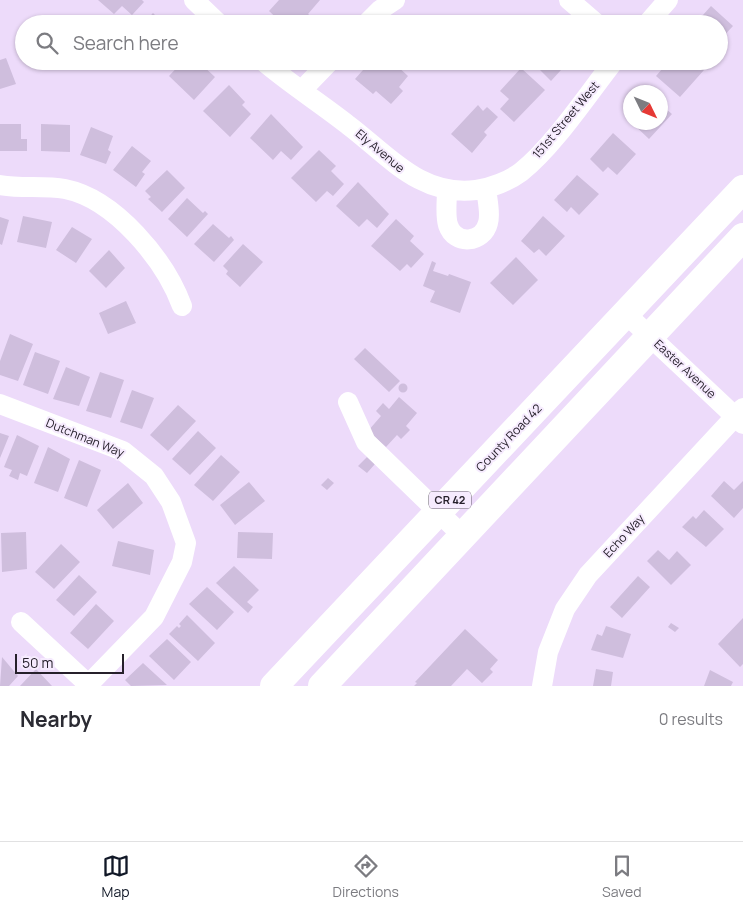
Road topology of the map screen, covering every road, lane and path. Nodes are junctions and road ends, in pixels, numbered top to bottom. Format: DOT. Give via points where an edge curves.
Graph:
graph roads {
  1 [pos="194,0"];
  2 [pos="394,0"];
  3 [pos="569,0"];
  4 [pos="668,0"];
  5 [pos="210,15"];
  6 [pos="375,15"];
  7 [pos="586,15"];
  8 [pos="655,15"];
  9 [pos="275,70"];
  10 [pos="321,70"];
  11 [pos="607,70"];
  12 [pos="302,90"];
  13 [pos="514,176"];
  14 [pos="0,185"];
  15 [pos="486,188"];
  16 [pos="743,189"];
  17 [pos="447,190"];
  18 [pos="743,237"];
  19 [pos="182,306"];
  20 [pos="626,314"];
  21 [pos="650,337"];
  22 [pos="348,402"];
  23 [pos="0,404"];
  24 [pos="740,416"];
  25 [pos="439,511"];
  26 [pos="464,536"];
  27 [pos="21,622"];
  28 [pos="88,685"];
  29 [pos="274,686"];
  30 [pos="322,686"];
  31 [pos="542,686"];
  1 -- 5 [label="street"];
  2 -- 6 [label="street"];
  3 -- 7 [label="street"];
  4 -- 8 [label="street"];
  9 -- 12 [label="street, Ely Avenue"];
  10 -- 12 [label="street"];
  11 -- 13 [label="street, 151st Street West" via="552,139"];
  12 -- 17 [label="street, Ely Avenue" via="403,171 424,183"];
  13 -- 15 [label="street, Ely Avenue"];
  14 -- 19 [label="street" via="62,188 94,199 157,257"];
  15 -- 17 [label="street, Ely Avenue"];
  15 -- 17 [label="street" via="488,223 484,232 467,241 450,231"];
  16 -- 20 [label="highway, County Road 42 / CR 42"];
  18 -- 21 [label="highway, CR 42"];
  20 -- 21 [label="street, Easter Avenue"];
  20 -- 25 [label="highway, County Road 42 / CR 42"];
  21 -- 24 [label="street, Easter Avenue"];
  21 -- 26 [label="highway, CR 42"];
  22 -- 25 [label="street" via="366,442"];
  23 -- 28 [label="street, Dutchman Way" via="124,451 154,476 171,502 181,527 186,543 182,562 154,617"];
  24 -- 31 [label="street, Echo Way" via="588,575 565,609 548,652"];
  25 -- 26 [label="street"];
  25 -- 29 [label="highway, County Road 42 / CR 42"];
  26 -- 30 [label="highway, CR 42"];
  27 -- 28 [label="street"];
}
